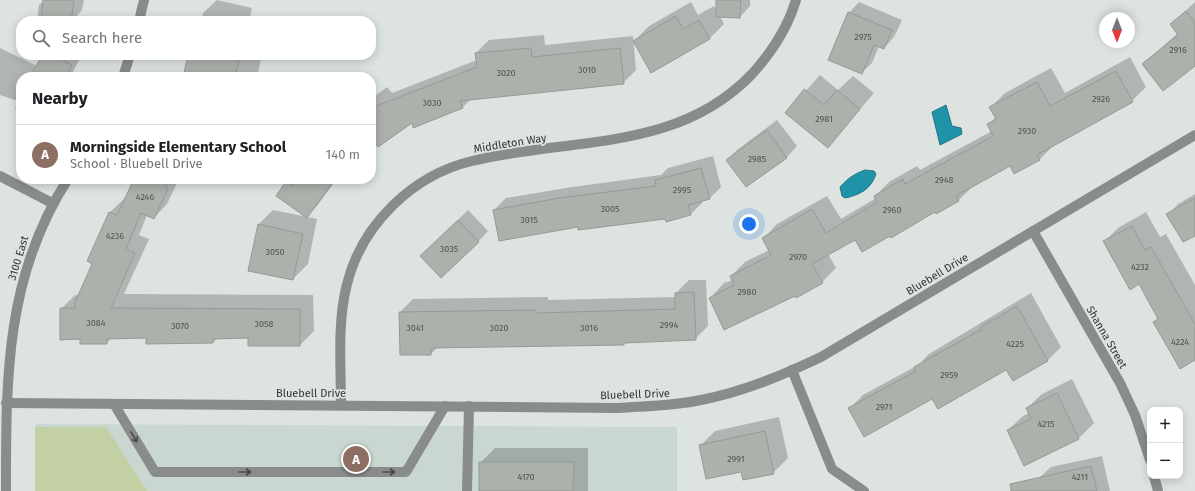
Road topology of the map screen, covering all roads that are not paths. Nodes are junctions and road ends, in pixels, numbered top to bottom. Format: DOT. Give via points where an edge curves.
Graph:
graph roads {
  1 [pos="144,0"];
  2 [pos="796,0"];
  3 [pos="140,16"];
  4 [pos="128,60"];
  5 [pos="125,72"];
  6 [pos="1195,135"];
  7 [pos="0,176"];
  8 [pos="65,184"];
  9 [pos="52,203"];
  10 [pos="1033,231"];
  11 [pos="792,370"];
  12 [pos="6,403"];
  13 [pos="114,404"];
  14 [pos="341,405"];
  15 [pos="444,406"];
  16 [pos="469,406"];
  17 [pos="1147,451"];
  18 [pos="1155,479"];
  19 [pos="6,491"];
  20 [pos="467,491"];
  21 [pos="864,491"];
  22 [pos="1158,491"];
  1 -- 3 [label="street"];
  2 -- 14 [label="street, Middleton Way" via="784,28 758,66 741,85 706,111 639,135 471,161 430,177 413,188 378,221 355,261 347,283 341,326"];
  4 -- 5 [label="street"];
  6 -- 10 [label="street, Bluebell Drive"];
  7 -- 9 [label="street"];
  8 -- 9 [label="street, 3100 East"];
  9 -- 12 [label="street, 3100 East" via="37,237 14,316"];
  10 -- 11 [label="street, Bluebell Drive" via="836,348"];
  10 -- 17 [label="street, Shanna Street" via="1120,383 1135,415"];
  11 -- 16 [label="street, Bluebell Drive" via="722,395 672,405 618,408"];
  11 -- 21 [label="street" via="832,469"];
  12 -- 13 [label="street, Bluebell Drive"];
  12 -- 19 [label="street, 3100 East"];
  13 -- 14 [label="street, Bluebell Drive"];
  13 -- 15 [label="street, one-way" via="155,472 406,472"];
  14 -- 15 [label="street, Bluebell Drive"];
  15 -- 16 [label="street, Bluebell Drive"];
  16 -- 20 [label="street"];
  18 -- 22 [label="street"];
}
